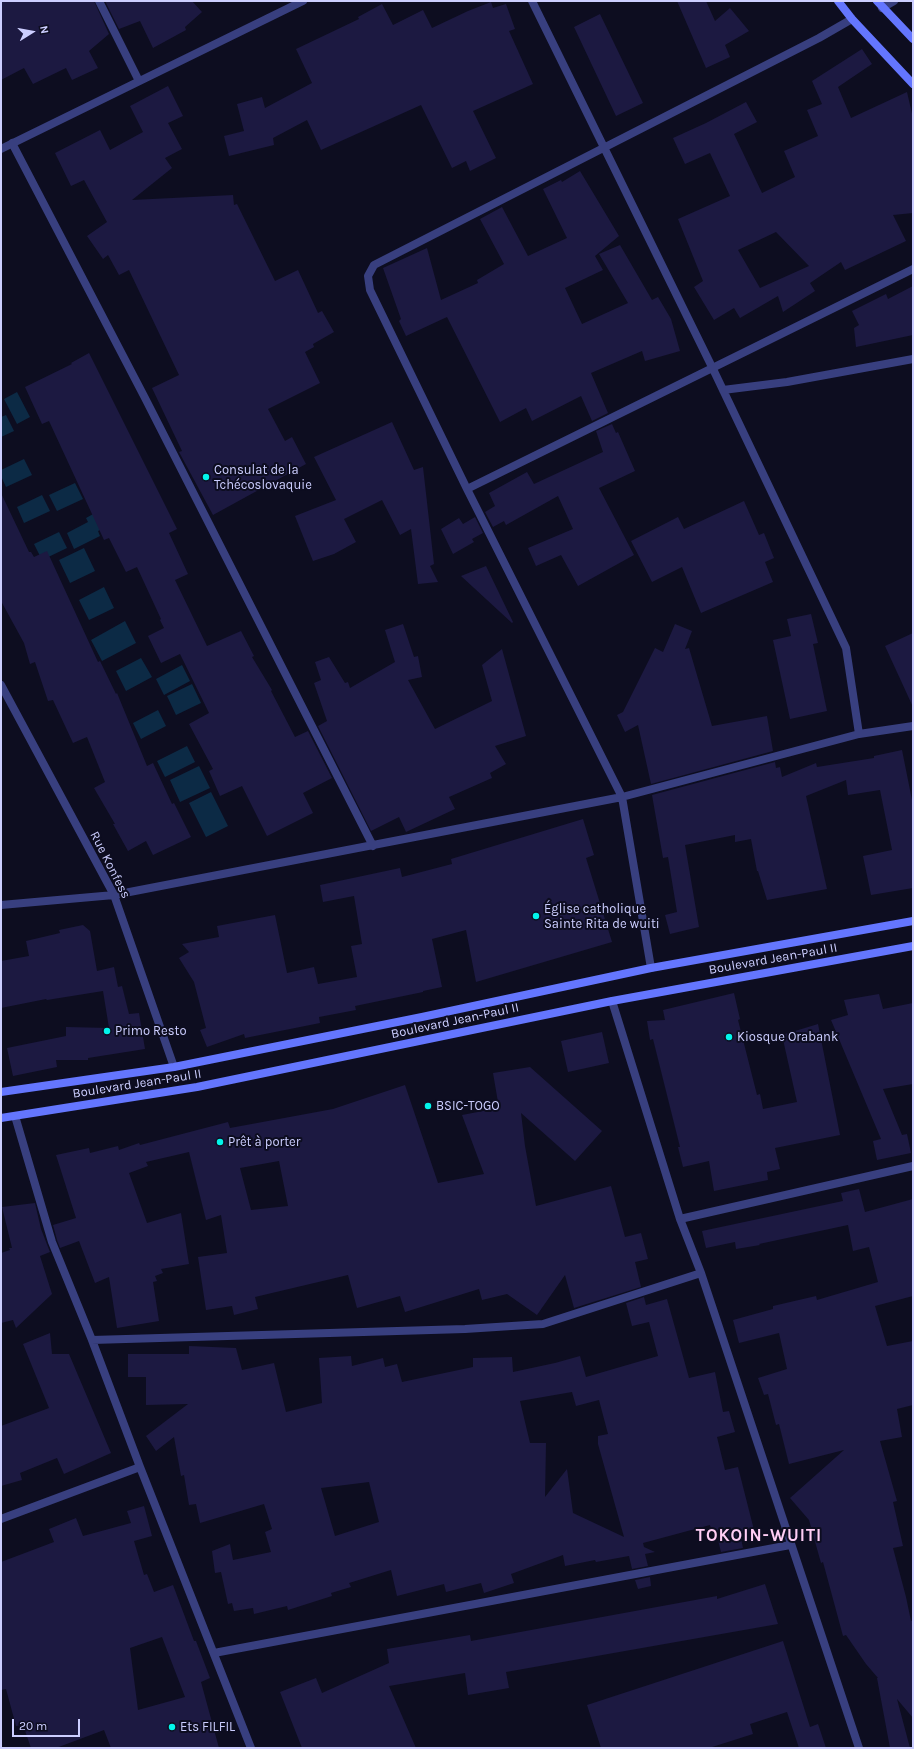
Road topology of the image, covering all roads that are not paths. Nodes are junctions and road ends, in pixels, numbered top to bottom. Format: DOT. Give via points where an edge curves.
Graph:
graph roads {
  1 [pos="99,1"];
  2 [pos="303,1"];
  3 [pos="532,1"];
  4 [pos="838,1"];
  5 [pos="894,1"];
  6 [pos="880,4"];
  7 [pos="852,19"];
  8 [pos="913,40"];
  9 [pos="139,81"];
  10 [pos="913,84"];
  11 [pos="12,143"];
  12 [pos="605,148"];
  13 [pos="1,149"];
  14 [pos="913,269"];
  15 [pos="913,359"];
  16 [pos="713,369"];
  17 [pos="723,390"];
  18 [pos="467,489"];
  19 [pos="1,685"];
  20 [pos="913,726"];
  21 [pos="858,734"];
  22 [pos="622,797"];
  23 [pos="373,846"];
  24 [pos="114,895"];
  25 [pos="1,905"];
  26 [pos="913,921"];
  27 [pos="913,946"];
  28 [pos="651,968"];
  29 [pos="612,1001"];
  30 [pos="174,1067"];
  31 [pos="1,1092"];
  32 [pos="15,1116"];
  33 [pos="1,1118"];
  34 [pos="913,1166"];
  35 [pos="680,1219"];
  36 [pos="701,1273"];
  37 [pos="92,1340"];
  38 [pos="140,1467"];
  39 [pos="1,1519"];
  40 [pos="790,1545"];
  41 [pos="214,1653"];
  42 [pos="251,1748"];
  43 [pos="859,1748"];
  1 -- 9 [label="street"];
  2 -- 9 [label="street"];
  3 -- 12 [label="street"];
  4 -- 7 [label="main road"];
  5 -- 6 [label="street"];
  6 -- 8 [label="main road"];
  7 -- 10 [label="main road"];
  7 -- 12 [label="street"];
  9 -- 11 [label="street"];
  11 -- 13 [label="street"];
  11 -- 23 [label="street"];
  12 -- 16 [label="street"];
  12 -- 18 [label="street" via="374,265 368,276 370,290"];
  14 -- 16 [label="street"];
  15 -- 17 [label="street" via="787,382"];
  16 -- 17 [label="street"];
  16 -- 18 [label="street"];
  17 -- 21 [label="street" via="846,648"];
  18 -- 22 [label="street"];
  19 -- 24 [label="street, Rue Konfess"];
  20 -- 21 [label="street"];
  21 -- 22 [label="street"];
  22 -- 23 [label="street"];
  22 -- 28 [label="street"];
  23 -- 24 [label="street"];
  24 -- 25 [label="street"];
  24 -- 30 [label="street, Rue Konfess"];
  26 -- 28 [label="main road, Boulevard Jean-Paul II"];
  27 -- 29 [label="main road, Boulevard Jean-Paul II"];
  28 -- 30 [label="main road, Boulevard Jean-Paul II"];
  29 -- 32 [label="main road, Boulevard Jean-Paul II" via="196,1087"];
  29 -- 35 [label="street"];
  30 -- 31 [label="main road, Boulevard Jean-Paul II"];
  32 -- 33 [label="main road, Boulevard Jean-Paul II"];
  32 -- 37 [label="street" via="52,1242"];
  34 -- 35 [label="street"];
  35 -- 36 [label="street"];
  36 -- 37 [label="street" via="543,1324 465,1329"];
  36 -- 40 [label="street"];
  37 -- 38 [label="street"];
  38 -- 39 [label="street"];
  38 -- 41 [label="street"];
  40 -- 41 [label="street"];
  40 -- 43 [label="street"];
  41 -- 42 [label="street"];
}
